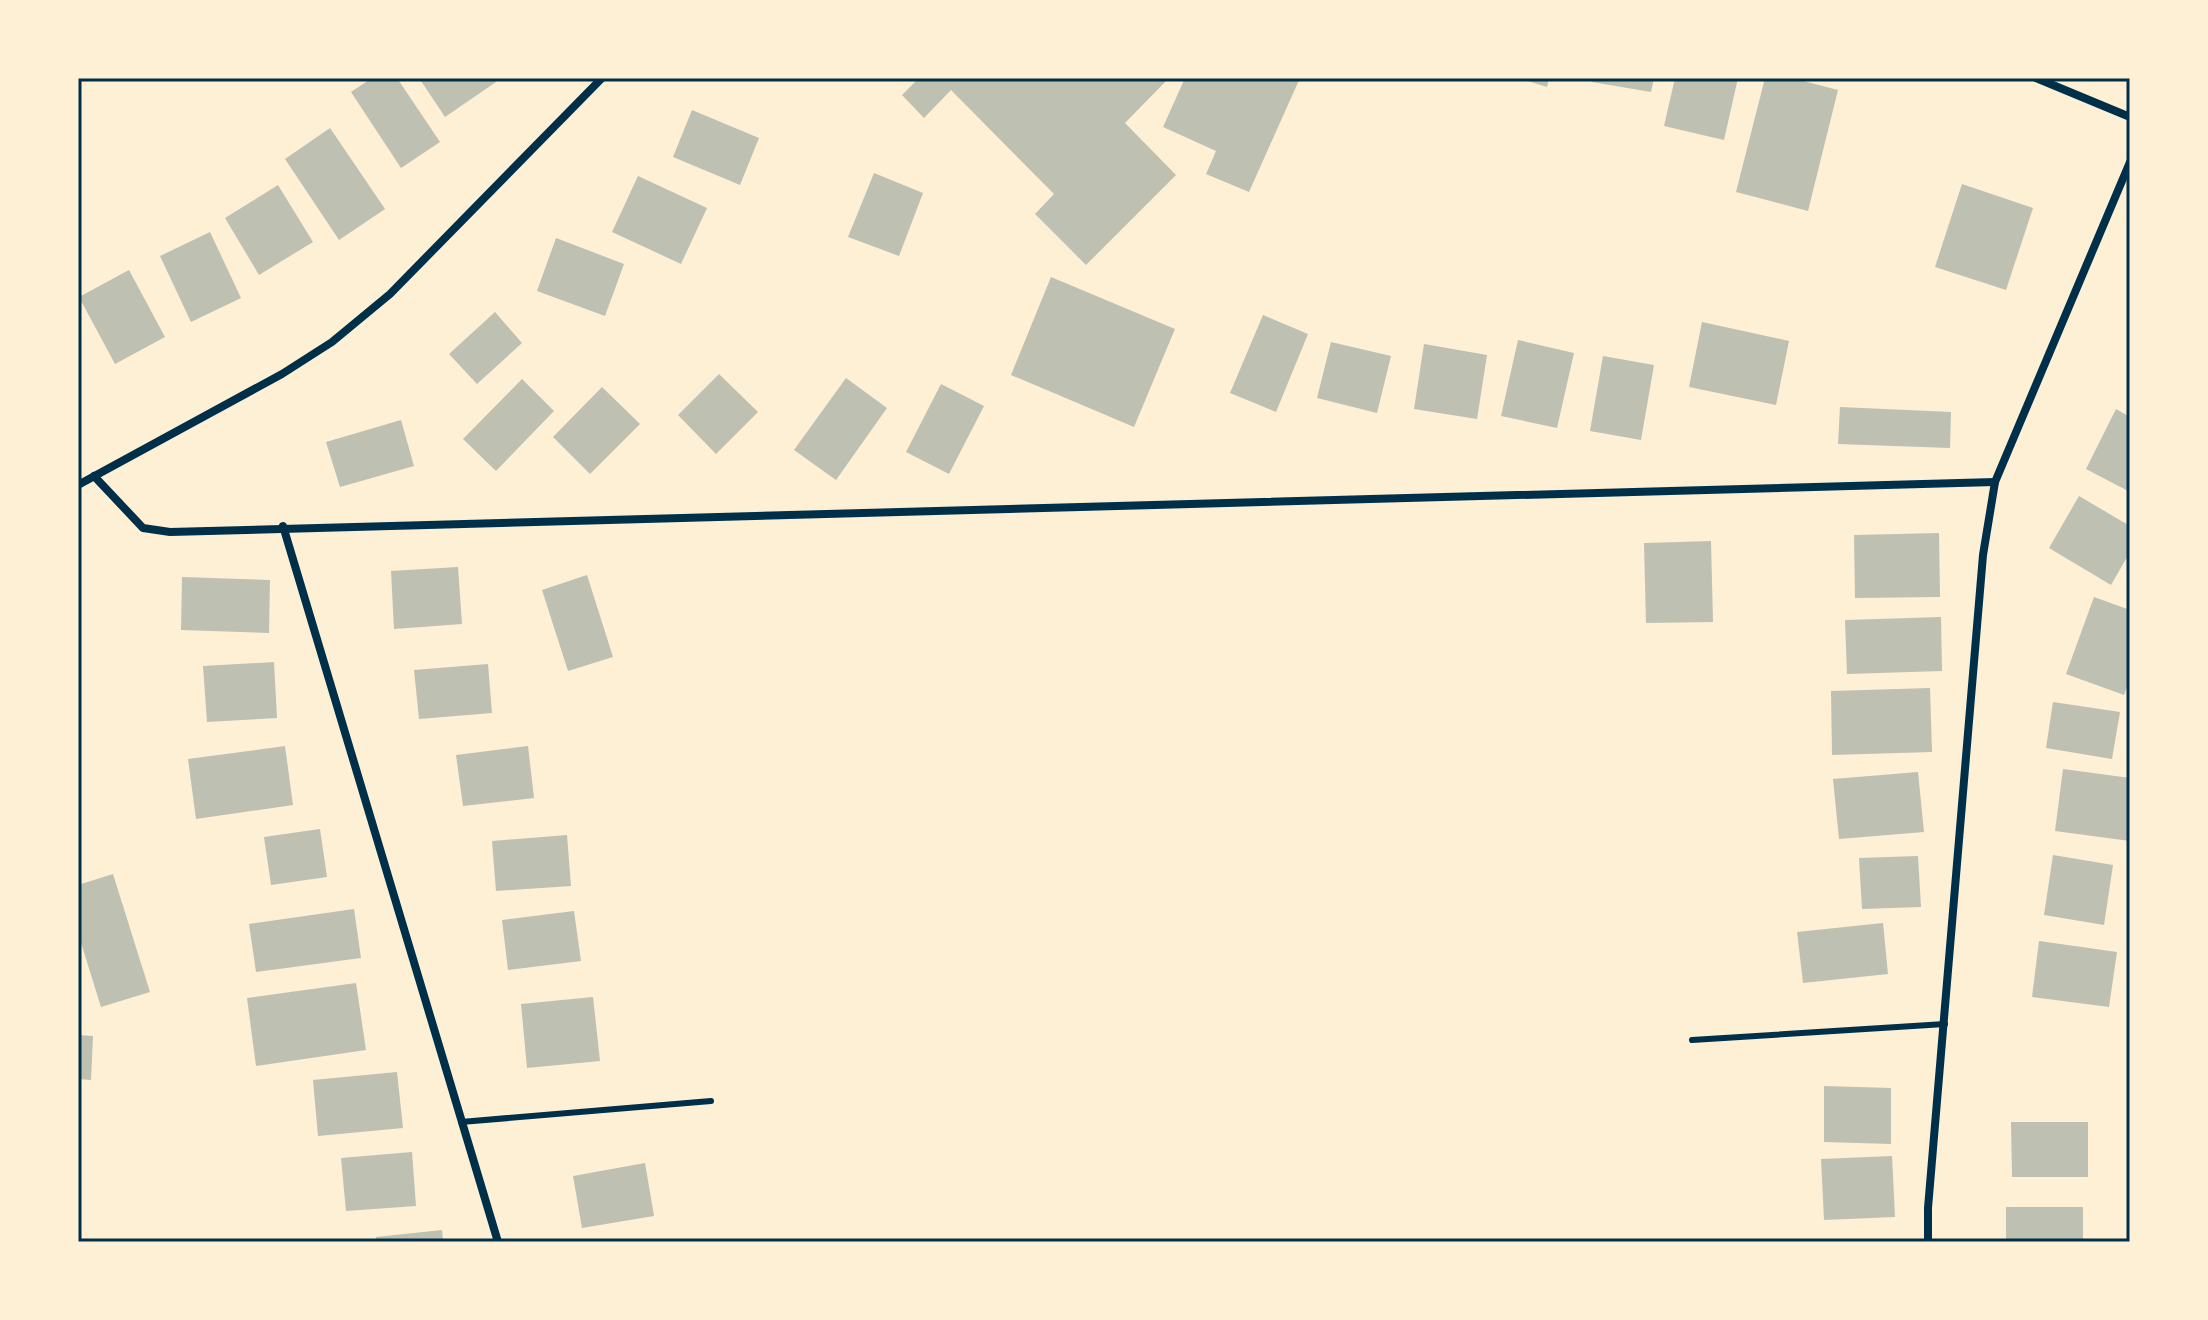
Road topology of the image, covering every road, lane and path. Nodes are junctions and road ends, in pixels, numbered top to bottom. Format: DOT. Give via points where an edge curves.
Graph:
graph roads {
  1 [pos="602,78"];
  2 [pos="2036,78"];
  3 [pos="2130,117"];
  4 [pos="2130,162"];
  5 [pos="94,476"];
  6 [pos="1995,482"];
  7 [pos="78,485"];
  8 [pos="283,526"];
  9 [pos="1945,1024"];
  10 [pos="1692,1040"];
  11 [pos="711,1101"];
  12 [pos="461,1122"];
  13 [pos="498,1242"];
  14 [pos="1928,1242"];
  1 -- 5 [label="street" via="390,294 332,342"];
  2 -- 3 [label="street"];
  4 -- 6 [label="street"];
  5 -- 7 [label="street"];
  5 -- 8 [label="street" via="143,528 170,532"];
  6 -- 8 [label="street"];
  6 -- 9 [label="street" via="1983,555"];
  8 -- 12 [label="street"];
  9 -- 10 [label="lane"];
  9 -- 14 [label="street"];
  11 -- 12 [label="lane"];
  12 -- 13 [label="street"];
}
